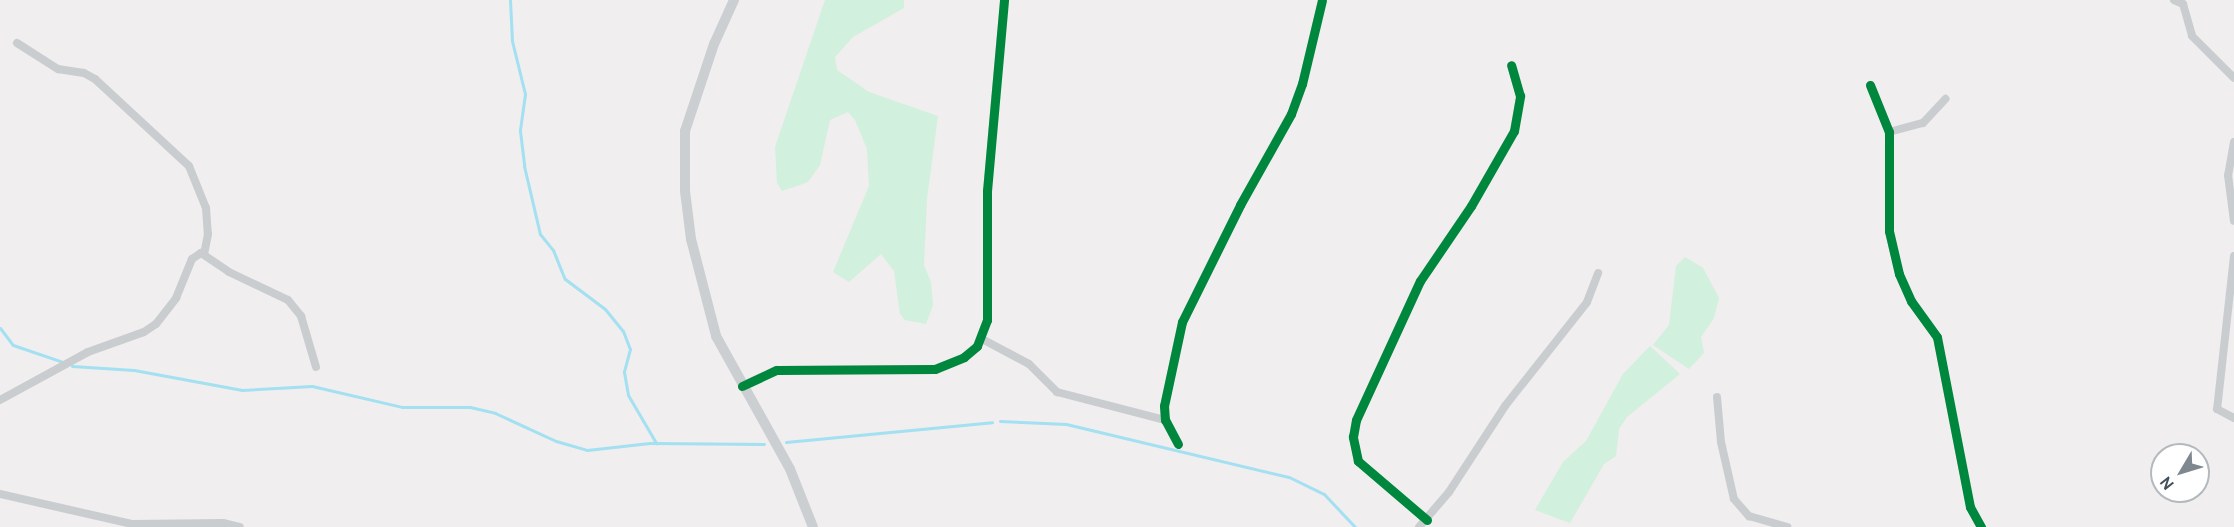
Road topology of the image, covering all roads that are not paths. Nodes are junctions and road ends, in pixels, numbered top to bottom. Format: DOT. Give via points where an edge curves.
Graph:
graph roads {
  1 [pos="734,0"];
  2 [pos="1004,0"];
  3 [pos="1322,0"];
  4 [pos="2174,0"];
  5 [pos="2187,2"];
  6 [pos="17,43"];
  7 [pos="1511,65"];
  8 [pos="2234,78"];
  9 [pos="1870,85"];
  10 [pos="1946,99"];
  11 [pos="1889,132"];
  12 [pos="2234,142"];
  13 [pos="2234,221"];
  14 [pos="204,254"];
  15 [pos="2234,256"];
  16 [pos="1598,273"];
  17 [pos="982,339"];
  18 [pos="316,367"];
  19 [pos="742,386"];
  20 [pos="1717,397"];
  21 [pos="0,400"];
  22 [pos="2234,418"];
  23 [pos="1165,420"];
  24 [pos="1178,444"];
  25 [pos="0,494"];
  26 [pos="1427,520"];
  27 [pos="240,527"];
  28 [pos="813,527"];
  29 [pos="1419,527"];
  30 [pos="1787,527"];
  31 [pos="1981,527"];
  1 -- 19 [label="main road" via="714,44 685,131 685,191 695,260 708,310 716,336"];
  2 -- 17 [label="street" via="987,191 987,320"];
  3 -- 23 [label="street" via="1291,114 1188,303 1172,356"];
  4 -- 5 [label="street"];
  5 -- 8 [label="street" via="2192,36"];
  6 -- 14 [label="street" via="58,69 95,79 189,166 206,207 208,234"];
  7 -- 26 [label="street" via="1520,96 1514,131 1471,206 1420,281 1356,420 1353,437 1358,461"];
  9 -- 11 [label="street"];
  10 -- 11 [label="street" via="1923,123"];
  11 -- 31 [label="street" via="1889,231 1899,274 1911,301 1937,337 1970,507"];
  12 -- 13 [label="street" via="2228,175"];
  14 -- 18 [label="street" via="229,272 288,300 301,316"];
  14 -- 21 [label="street" via="192,259 176,298 156,324 88,352"];
  15 -- 22 [label="street" via="2217,409"];
  16 -- 26 [label="street" via="1587,302 1505,405"];
  17 -- 19 [label="street" via="964,357 935,369 777,370"];
  17 -- 23 [label="street" via="1029,364 1057,392"];
  19 -- 28 [label="main road" via="790,469"];
  20 -- 30 [label="street" via="1720,442 1734,499 1749,516"];
  23 -- 24 [label="street"];
  25 -- 27 [label="street" via="132,524 223,523"];
  26 -- 29 [label="street"];
}
